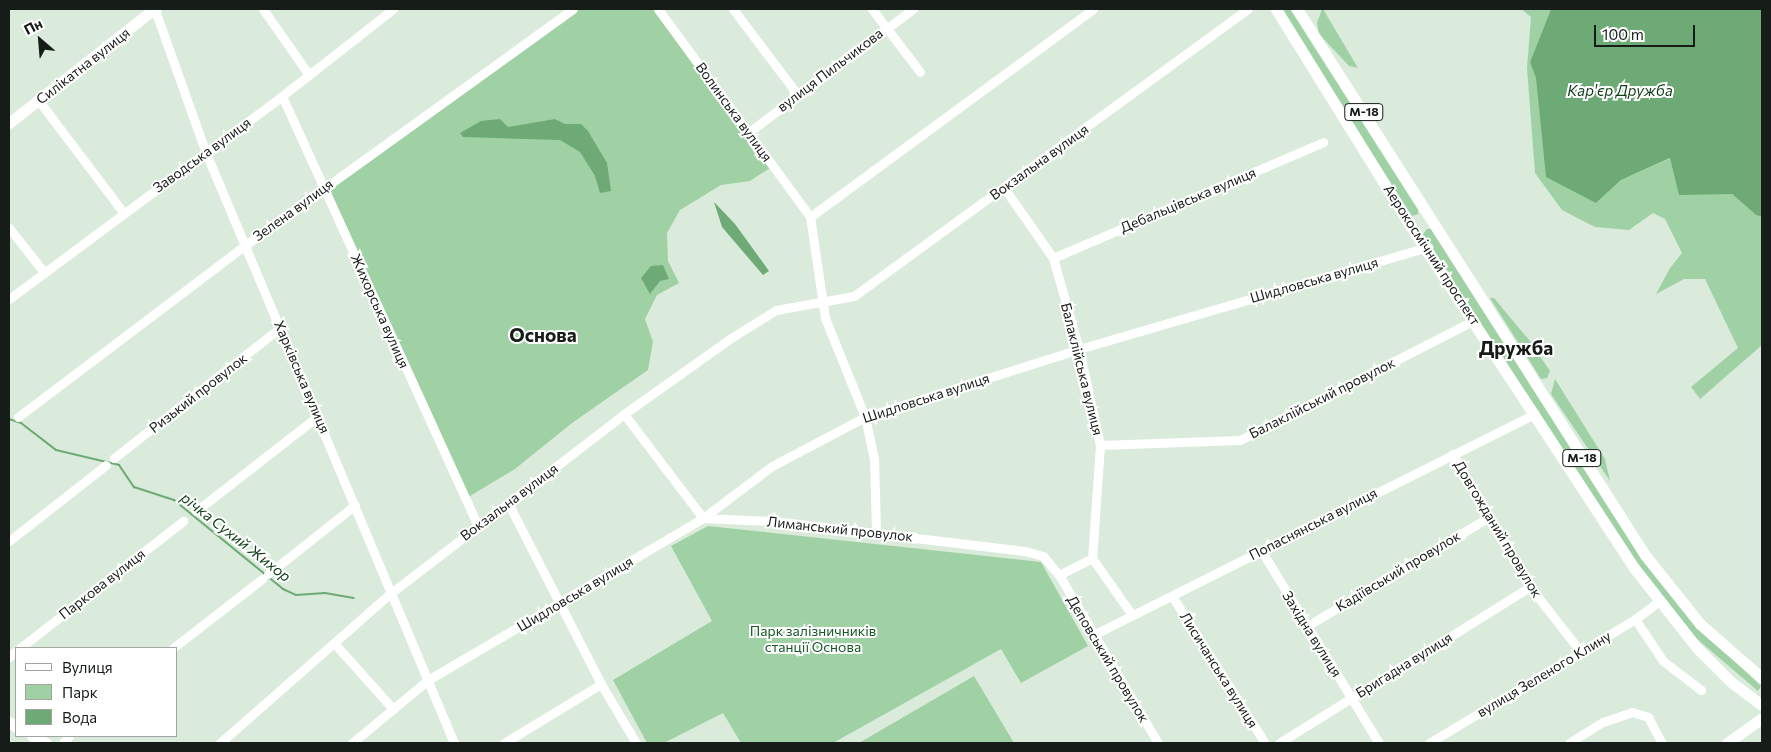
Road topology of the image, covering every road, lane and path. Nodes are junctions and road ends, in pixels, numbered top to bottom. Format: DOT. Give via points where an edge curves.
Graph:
graph roads {
  1 [pos="155,9"];
  2 [pos="263,9"];
  3 [pos="393,9"];
  4 [pos="573,9"];
  5 [pos="658,9"];
  6 [pos="733,9"];
  7 [pos="872,9"];
  8 [pos="913,9"];
  9 [pos="1093,9"];
  10 [pos="1248,9"];
  11 [pos="1276,9"];
  12 [pos="1297,9"];
  13 [pos="886,27"];
  14 [pos="920,72"];
  15 [pos="309,75"];
  16 [pos="797,94"];
  17 [pos="282,96"];
  18 [pos="39,101"];
  19 [pos="9,123"];
  20 [pos="749,132"];
  21 [pos="1323,142"];
  22 [pos="206,153"];
  23 [pos="1004,188"];
  24 [pos="322,189"];
  25 [pos="123,212"];
  26 [pos="1431,215"];
  27 [pos="810,217"];
  28 [pos="1412,227"];
  29 [pos="9,228"];
  30 [pos="247,244"];
  31 [pos="1428,247"];
  32 [pos="1053,258"];
  33 [pos="44,272"];
  34 [pos="9,299"];
  35 [pos="823,301"];
  36 [pos="1474,320"];
  37 [pos="281,327"];
  38 [pos="1079,349"];
  39 [pos="624,414"];
  40 [pos="1534,414"];
  41 [pos="318,416"];
  42 [pos="18,417"];
  43 [pos="865,417"];
  44 [pos="1100,445"];
  45 [pos="1453,454"];
  46 [pos="114,458"];
  47 [pos="106,465"];
  48 [pos="508,503"];
  49 [pos="355,506"];
  50 [pos="196,511"];
  51 [pos="1489,517"];
  52 [pos="703,518"];
  53 [pos="183,521"];
  54 [pos="478,526"];
  55 [pos="876,533"];
  56 [pos="9,541"];
  57 [pos="1261,550"];
  58 [pos="1092,558"];
  59 [pos="1059,575"];
  60 [pos="1530,588"];
  61 [pos="391,592"];
  62 [pos="1172,596"];
  63 [pos="1658,602"];
  64 [pos="560,604"];
  65 [pos="1132,615"];
  66 [pos="1635,619"];
  67 [pos="1307,626"];
  68 [pos="1093,636"];
  69 [pos="334,643"];
  70 [pos="21,647"];
  71 [pos="174,647"];
  72 [pos="1581,652"];
  73 [pos="1762,678"];
  74 [pos="428,680"];
  75 [pos="601,684"];
  76 [pos="1701,690"];
  77 [pos="1352,698"];
  78 [pos="1762,706"];
  79 [pos="393,709"];
  80 [pos="1762,718"];
  81 [pos="34,737"];
  82 [pos="46,743"];
  83 [pos="220,743"];
  84 [pos="352,743"];
  85 [pos="454,743"];
  86 [pos="504,743"];
  87 [pos="636,743"];
  88 [pos="1158,743"];
  89 [pos="1265,743"];
  90 [pos="1279,743"];
  91 [pos="1379,743"];
  92 [pos="1429,743"];
  93 [pos="1569,743"];
  94 [pos="1662,743"];
  95 [pos="1727,743"];
  1 -- 18 [label="main road, Силікатна вулиця"];
  1 -- 22 [label="street, Харківська вулиця"];
  2 -- 15 [label="street"];
  3 -- 15 [label="street, Заводська вулиця"];
  4 -- 24 [label="street, Зелена вулиця"];
  5 -- 20 [label="street, Волинська вулиця"];
  6 -- 16 [label="street"];
  7 -- 13 [label="street"];
  8 -- 13 [label="street, вулиця Пильчикова"];
  9 -- 27 [label="street"];
  10 -- 23 [label="street, Вокзальна вулиця"];
  11 -- 28 [label="main road, Аерокосмічний проспект / М-18"];
  12 -- 26 [label="main road, Аерокосмічний проспект / М-18"];
  13 -- 14 [label="street"];
  13 -- 16 [label="street, вулиця Пильчикова"];
  15 -- 17 [label="street, Заводська вулиця"];
  16 -- 20 [label="street, вулиця Пильчикова"];
  17 -- 22 [label="street, Заводська вулиця"];
  17 -- 24 [label="street, Жихорська вулиця"];
  18 -- 19 [label="main road, Силікатна вулиця"];
  18 -- 25 [label="street"];
  20 -- 27 [label="street, Волинська вулиця"];
  21 -- 32 [label="street, Дебальцівська вулиця"];
  22 -- 25 [label="street, Заводська вулиця"];
  22 -- 30 [label="street, Харківська вулиця"];
  23 -- 32 [label="street, Балаклійська вулиця"];
  23 -- 35 [label="street, Вокзальна вулиця" via="854,296"];
  24 -- 30 [label="street, Зелена вулиця"];
  24 -- 54 [label="street, Жихорська вулиця" via="364,273 394,346"];
  25 -- 33 [label="street, Заводська вулиця"];
  26 -- 28 [label="main road"];
  26 -- 73 [label="main road, Аерокосмічний проспект / М-18" via="1462,270 1649,560 1700,624"];
  27 -- 35 [label="street"];
  28 -- 31 [label="main road, Аерокосмічний проспект / М-18"];
  29 -- 33 [label="street"];
  30 -- 37 [label="street, Харківська вулиця"];
  30 -- 42 [label="street, Зелена вулиця"];
  31 -- 36 [label="main road, Аерокосмічний проспект / М-18"];
  31 -- 38 [label="street, Шидловська вулиця"];
  32 -- 38 [label="street, Балаклійська вулиця"];
  33 -- 34 [label="street, Заводська вулиця"];
  35 -- 39 [label="street, Вокзальна вулиця" via="776,310"];
  35 -- 43 [label="street" via="825,318"];
  36 -- 40 [label="main road, Аерокосмічний проспект / М-18"];
  36 -- 44 [label="street, Балаклійський провулок" via="1240,440"];
  37 -- 41 [label="street, Харківська вулиця"];
  37 -- 46 [label="street, Ризький провулок"];
  38 -- 43 [label="street, Шидловська вулиця"];
  38 -- 44 [label="street, Балаклійська вулиця"];
  39 -- 48 [label="street, Вокзальна вулиця"];
  39 -- 52 [label="street"];
  40 -- 45 [label="street, Попаснянська вулиця"];
  40 -- 63 [label="main road, Аерокосмічний проспект / М-18"];
  41 -- 49 [label="street, Харківська вулиця"];
  41 -- 50 [label="street"];
  43 -- 52 [label="street, Шидловська вулиця" via="772,466"];
  43 -- 55 [label="street" via="874,459"];
  44 -- 58 [label="street, Балаклійська вулиця"];
  45 -- 51 [label="street, Довгожданий провулок"];
  45 -- 57 [label="street, Попаснянська вулиця"];
  47 -- 56 [label="street"];
  48 -- 54 [label="street, Вокзальна вулиця"];
  48 -- 64 [label="street"];
  49 -- 61 [label="street, Харківська вулиця"];
  49 -- 71 [label="street"];
  51 -- 60 [label="street, Довгожданий провулок"];
  51 -- 67 [label="street, Кадіївський провулок"];
  52 -- 55 [label="street, Лиманський провулок" via="773,521"];
  52 -- 64 [label="street, Шидловська вулиця"];
  53 -- 70 [label="street, Паркова вулиця"];
  54 -- 61 [label="street, Вокзальна вулиця"];
  55 -- 59 [label="street, Лиманський провулок" via="1034,553 1043,556"];
  57 -- 62 [label="street, Попаснянська вулиця"];
  57 -- 67 [label="street, Західна вулиця"];
  58 -- 59 [label="street"];
  58 -- 65 [label="street"];
  59 -- 68 [label="street, Деповський провулок"];
  60 -- 72 [label="street, Довгожданий провулок"];
  60 -- 77 [label="street, Бригадна вулиця"];
  61 -- 69 [label="street, Вокзальна вулиця"];
  61 -- 74 [label="street, Харківська вулиця"];
  62 -- 65 [label="street, Попаснянська вулиця"];
  62 -- 89 [label="street, Лисичанська вулиця"];
  63 -- 66 [label="street, вулиця Зеленого Клину"];
  63 -- 78 [label="main road, Аерокосмічний проспект / М-18" via="1697,648 1731,682"];
  64 -- 74 [label="street, Шидловська вулиця"];
  64 -- 75 [label="street"];
  65 -- 68 [label="street, Попаснянська вулиця"];
  66 -- 72 [label="street, вулиця Зеленого Клину"];
  66 -- 76 [label="street" via="1663,661"];
  67 -- 77 [label="street, Західна вулиця"];
  68 -- 88 [label="street, Деповський провулок"];
  69 -- 79 [label="street"];
  69 -- 83 [label="street, Вокзальна вулиця"];
  72 -- 92 [label="street, вулиця Зеленого Клину"];
  74 -- 79 [label="street, Шидловська вулиця"];
  74 -- 85 [label="street, Харківська вулиця"];
  75 -- 86 [label="street"];
  75 -- 87 [label="street"];
  77 -- 90 [label="street, Бригадна вулиця"];
  77 -- 91 [label="street, Західна вулиця"];
  79 -- 84 [label="street, Шидловська вулиця"];
  80 -- 95 [label="main road"];
  81 -- 82 [label="main road"];
  93 -- 94 [label="street" via="1603,722 1632,712 1648,716"];
}
